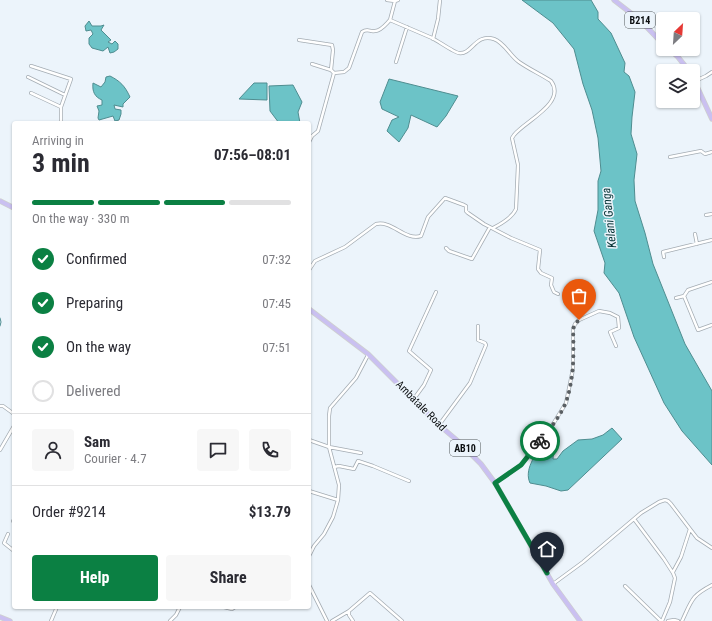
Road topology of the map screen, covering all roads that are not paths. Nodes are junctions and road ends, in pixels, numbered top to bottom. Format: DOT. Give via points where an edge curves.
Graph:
graph roads {
  1 [pos="387,0"];
  2 [pos="398,0"];
  3 [pos="440,0"];
  4 [pos="614,0"];
  5 [pos="394,1"];
  6 [pos="390,20"];
  7 [pos="407,27"];
  8 [pos="656,37"];
  9 [pos="433,39"];
  10 [pos="299,40"];
  11 [pos="677,56"];
  12 [pos="396,62"];
  13 [pos="312,64"];
  14 [pos="684,64"];
  15 [pos="30,66"];
  16 [pos="331,70"];
  17 [pos="712,72"];
  18 [pos="334,73"];
  19 [pos="28,77"];
  20 [pos="700,78"];
  21 [pos="31,93"];
  22 [pos="700,93"];
  23 [pos="65,95"];
  24 [pos="61,107"];
  25 [pos="712,119"];
  26 [pos="61,121"];
  27 [pos="311,138"];
  28 [pos="712,152"];
  29 [pos="670,157"];
  30 [pos="0,200"];
  31 [pos="12,207"];
  32 [pos="712,214"];
  33 [pos="706,215"];
  34 [pos="492,228"];
  35 [pos="695,234"];
  36 [pos="712,240"];
  37 [pos="697,244"];
  38 [pos="446,248"];
  39 [pos="664,257"];
  40 [pos="311,267"];
  41 [pos="712,282"];
  42 [pos="436,292"];
  43 [pos="558,294"];
  44 [pos="684,296"];
  45 [pos="676,298"];
  46 [pos="311,312"];
  47 [pos="712,325"];
  48 [pos="478,326"];
  49 [pos="616,346"];
  50 [pos="368,354"];
  51 [pos="413,400"];
  52 [pos="0,406"];
  53 [pos="12,413"];
  54 [pos="439,425"];
  55 [pos="12,429"];
  56 [pos="311,441"];
  57 [pos="329,447"];
  58 [pos="0,450"];
  59 [pos="361,453"];
  60 [pos="334,467"];
  61 [pos="409,481"];
  62 [pos="495,483"];
  63 [pos="311,492"];
  64 [pos="338,500"];
  65 [pos="634,519"];
  66 [pos="690,529"];
  67 [pos="8,534"];
  68 [pos="712,548"];
  69 [pos="12,549"];
  70 [pos="311,552"];
  71 [pos="673,573"];
  72 [pos="553,584"];
  73 [pos="712,585"];
  74 [pos="625,586"];
  75 [pos="311,589"];
  76 [pos="56,609"];
  77 [pos="179,609"];
  78 [pos="349,611"];
  79 [pos="0,617"];
  80 [pos="5,620"];
  81 [pos="10,621"];
  82 [pos="51,621"];
  83 [pos="170,621"];
  84 [pos="327,621"];
  85 [pos="332,621"];
  86 [pos="353,621"];
  87 [pos="402,621"];
  88 [pos="580,621"];
  89 [pos="662,621"];
  90 [pos="668,621"];
  91 [pos="678,621"];
  92 [pos="682,621"];
  1 -- 5 [label="street"];
  2 -- 5 [label="street"];
  3 -- 9 [label="street"];
  4 -- 8 [label="main road, B214"];
  5 -- 6 [label="street"];
  6 -- 7 [label="street"];
  6 -- 18 [label="street" via="381,29 362,32 349,68 344,72"];
  7 -- 9 [label="street"];
  7 -- 12 [label="street"];
  9 -- 34 [label="street" via="461,54 482,39 496,40 518,62 554,85 555,91 550,103 512,138 518,165 516,209 514,214"];
  10 -- 16 [label="street" via="332,44"];
  11 -- 14 [label="main road"];
  13 -- 16 [label="street"];
  15 -- 23 [label="street" via="71,79"];
  16 -- 18 [label="street"];
  17 -- 20 [label="street"];
  18 -- 27 [label="street" via="318,131"];
  19 -- 23 [label="street"];
  21 -- 24 [label="street"];
  22 -- 25 [label="main road"];
  23 -- 24 [label="street"];
  24 -- 26 [label="street"];
  28 -- 29 [label="street" via="705,154 701,151"];
  30 -- 31 [label="main road"];
  32 -- 33 [label="street"];
  34 -- 38 [label="street" via="472,259"];
  34 -- 40 [label="street" via="468,214 466,206 445,198 428,217 421,236 411,236 385,224 376,224 345,247 315,261"];
  34 -- 43 [label="street" via="540,250 538,269 552,278 554,292"];
  35 -- 37 [label="street"];
  36 -- 37 [label="street"];
  37 -- 39 [label="street" via="663,252"];
  41 -- 44 [label="street" via="688,290"];
  42 -- 51 [label="street" via="409,351 431,370"];
  44 -- 45 [label="street"];
  44 -- 47 [label="street" via="698,330"];
  46 -- 50 [label="main road, Ambatale Road / AB10"];
  48 -- 54 [label="street" via="477,338 486,346 478,367 465,391"];
  49 -- 62 [label="street" via="610,332 619,328 618,317 599,311 575,324 573,369 566,403 550,429 521,465"];
  50 -- 51 [label="main road, Ambatale Road / AB10"];
  50 -- 57 [label="street" via="356,378 330,408"];
  51 -- 54 [label="main road, Ambatale Road / AB10"];
  52 -- 53 [label="street"];
  54 -- 62 [label="main road, Ambatale Road / AB10" via="474,456"];
  55 -- 58 [label="street"];
  56 -- 57 [label="street"];
  57 -- 59 [label="street"];
  57 -- 60 [label="street"];
  60 -- 61 [label="street" via="354,469 358,461"];
  60 -- 64 [label="street" via="339,485"];
  62 -- 72 [label="main road, Ambatale Road / AB10"];
  63 -- 64 [label="street"];
  64 -- 70 [label="street" via="333,517"];
  65 -- 66 [label="street" via="652,506 668,500"];
  65 -- 71 [label="street"];
  65 -- 72 [label="street"];
  66 -- 68 [label="street" via="696,538"];
  66 -- 71 [label="street"];
  67 -- 69 [label="street" via="4,542"];
  71 -- 89 [label="street" via="675,582"];
  72 -- 88 [label="main road, Ambatale Road / AB10"];
  73 -- 92 [label="street" via="693,597"];
  74 -- 89 [label="street"];
  75 -- 84 [label="street"];
  76 -- 82 [label="street"];
  77 -- 83 [label="street"];
  78 -- 85 [label="street"];
  78 -- 86 [label="street"];
  78 -- 87 [label="street" via="370,593"];
  79 -- 80 [label="main road"];
  80 -- 81 [label="main road"];
  90 -- 91 [label="street"];
}
